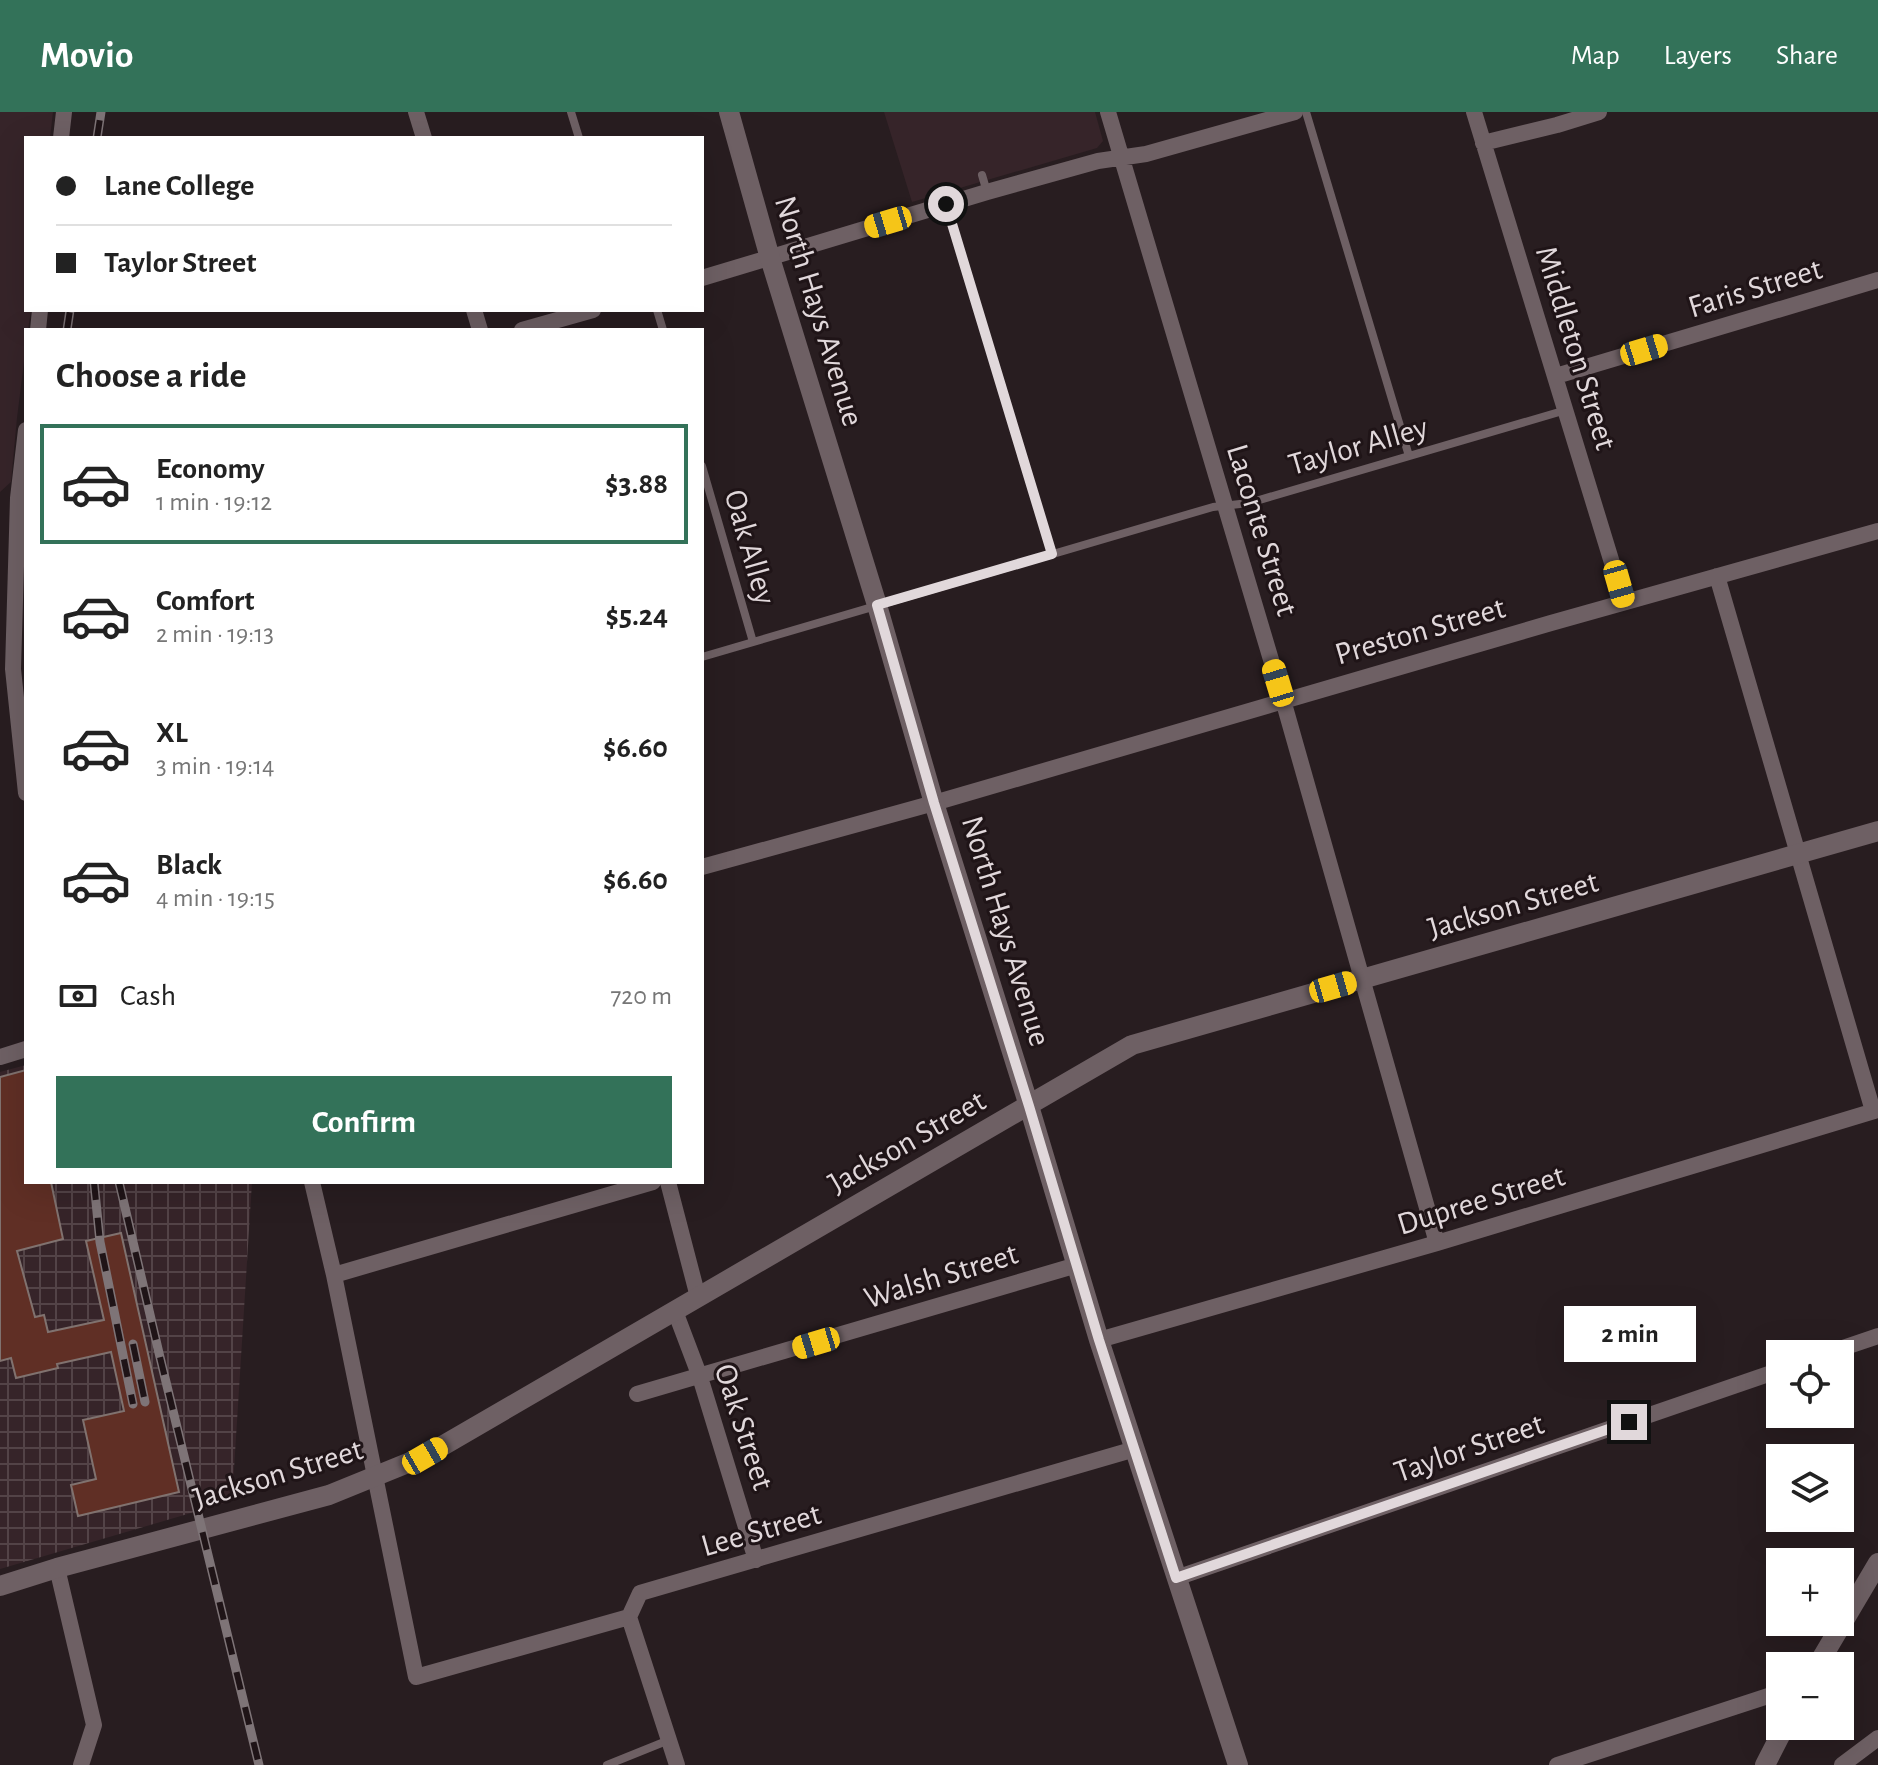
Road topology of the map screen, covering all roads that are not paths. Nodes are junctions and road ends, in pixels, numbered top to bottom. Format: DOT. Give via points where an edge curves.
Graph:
graph roads {
  1 [pos="64,112"];
  2 [pos="416,112"];
  3 [pos="571,112"];
  4 [pos="729,112"];
  5 [pos="1108,112"];
  6 [pos="1295,112"];
  7 [pos="1306,112"];
  8 [pos="1474,112"];
  9 [pos="1599,112"];
  10 [pos="61,136"];
  11 [pos="423,136"];
  12 [pos="578,136"];
  13 [pos="1483,143"];
  14 [pos="1122,158"];
  15 [pos="946,204"];
  16 [pos="770,258"];
  17 [pos="704,277"];
  18 [pos="1878,280"];
  19 [pos="586,312"];
  20 [pos="529,328"];
  21 [pos="1556,376"];
  22 [pos="1566,410"];
  23 [pos="24,447"];
  24 [pos="1409,456"];
  25 [pos="704,473"];
  26 [pos="18,498"];
  27 [pos="0,503"];
  28 [pos="1225,505"];
  29 [pos="1878,531"];
  30 [pos="1052,554"];
  31 [pos="1717,576"];
  32 [pos="1624,602"];
  33 [pos="877,605"];
  34 [pos="753,642"];
  35 [pos="704,656"];
  36 [pos="6,671"];
  37 [pos="1283,700"];
  38 [pos="24,781"];
  39 [pos="934,803"];
  40 [pos="1878,831"];
  41 [pos="1798,854"];
  42 [pos="704,866"];
  43 [pos="1362,979"];
  44 [pos="24,1050"];
  45 [pos="0,1057"];
  46 [pos="1029,1106"];
  47 [pos="1875,1111"];
  48 [pos="312,1184"];
  49 [pos="646,1184"];
  50 [pos="669,1184"];
  51 [pos="1437,1243"];
  52 [pos="1077,1265"];
  53 [pos="334,1275"];
  54 [pos="698,1297"];
  55 [pos="675,1311"];
  56 [pos="1878,1336"];
  57 [pos="1099,1340"];
  58 [pos="1854,1344"];
  59 [pos="1766,1375"];
  60 [pos="700,1377"];
  61 [pos="637,1394"];
  62 [pos="1135,1449"];
  63 [pos="756,1560"];
  64 [pos="1878,1563"];
  65 [pos="57,1568"];
  66 [pos="1176,1578"];
  67 [pos="0,1586"];
  68 [pos="629,1617"];
  69 [pos="1825,1652"];
  70 [pos="1766,1697"];
  71 [pos="1878,1738"];
  72 [pos="669,1740"];
  73 [pos="1778,1740"];
  74 [pos="81,1765"];
  75 [pos="607,1765"];
  76 [pos="677,1765"];
  77 [pos="1238,1765"];
  78 [pos="1557,1765"];
  79 [pos="1765,1765"];
  80 [pos="1842,1765"];
  1 -- 10 [label="street"];
  2 -- 11 [label="street"];
  3 -- 12 [label="lane"];
  4 -- 16 [label="street, North Hays Avenue"];
  5 -- 14 [label="street, Laconte Street"];
  6 -- 14 [label="street"];
  7 -- 24 [label="lane"];
  8 -- 13 [label="street, Middleton Street"];
  9 -- 13 [label="street"];
  13 -- 21 [label="street, Middleton Street"];
  14 -- 15 [label="street" via="985,184"];
  14 -- 28 [label="street, Laconte Street"];
  15 -- 16 [label="street"];
  15 -- 30 [label="lane"];
  16 -- 17 [label="street"];
  16 -- 33 [label="street, North Hays Avenue"];
  18 -- 21 [label="street, Faris Street"];
  19 -- 20 [label="street"];
  21 -- 22 [label="street, Middleton Street"];
  22 -- 24 [label="lane, Taylor Alley"];
  22 -- 32 [label="street, Middleton Street"];
  23 -- 26 [label="street"];
  24 -- 28 [label="lane, Taylor Alley" via="1249,503"];
  25 -- 34 [label="lane, Oak Alley"];
  26 -- 27 [label="street"];
  26 -- 36 [label="street"];
  28 -- 30 [label="lane, Taylor Alley"];
  28 -- 37 [label="street, Laconte Street"];
  29 -- 31 [label="street, Preston Street"];
  30 -- 33 [label="lane, Taylor Alley"];
  31 -- 32 [label="street, Preston Street"];
  31 -- 41 [label="street"];
  32 -- 37 [label="street, Preston Street"];
  33 -- 34 [label="lane, Taylor Alley"];
  33 -- 39 [label="street, North Hays Avenue"];
  34 -- 35 [label="lane, Taylor Alley"];
  36 -- 38 [label="street"];
  37 -- 39 [label="street, Preston Street"];
  37 -- 43 [label="street, Laconte Street"];
  39 -- 42 [label="street, Preston Street"];
  39 -- 46 [label="street, North Hays Avenue"];
  40 -- 41 [label="street, Jackson Street"];
  41 -- 43 [label="street, Jackson Street"];
  41 -- 47 [label="street"];
  43 -- 46 [label="street, Jackson Street" via="1132,1045"];
  43 -- 51 [label="street, Laconte Street"];
  44 -- 45 [label="street"];
  46 -- 52 [label="street, North Hays Avenue"];
  46 -- 54 [label="street, Jackson Street"];
  47 -- 51 [label="street, Dupree Street"];
  48 -- 53 [label="street"];
  49 -- 53 [label="street"];
  50 -- 54 [label="street"];
  51 -- 57 [label="street, Dupree Street"];
  52 -- 57 [label="street, North Hays Avenue"];
  52 -- 60 [label="street, Walsh Street"];
  53 -- 68 [label="street" via="416,1677"];
  54 -- 55 [label="street, Jackson Street"];
  55 -- 60 [label="street, Oak Street"];
  55 -- 65 [label="street, Jackson Street" via="425,1456 329,1495"];
  56 -- 58 [label="street"];
  57 -- 62 [label="street, North Hays Avenue"];
  59 -- 66 [label="street, Taylor Street"];
  60 -- 61 [label="street, Walsh Street"];
  60 -- 63 [label="street, Oak Street"];
  62 -- 63 [label="street, Lee Street"];
  62 -- 66 [label="street, North Hays Avenue"];
  63 -- 68 [label="street, Lee Street" via="640,1593"];
  64 -- 69 [label="street"];
  65 -- 67 [label="street, Jackson Street"];
  65 -- 74 [label="street" via="94,1725"];
  66 -- 77 [label="street, North Hays Avenue"];
  68 -- 72 [label="street"];
  70 -- 78 [label="street"];
  71 -- 80 [label="street"];
  72 -- 75 [label="lane"];
  72 -- 76 [label="street"];
  73 -- 79 [label="street"];
}
